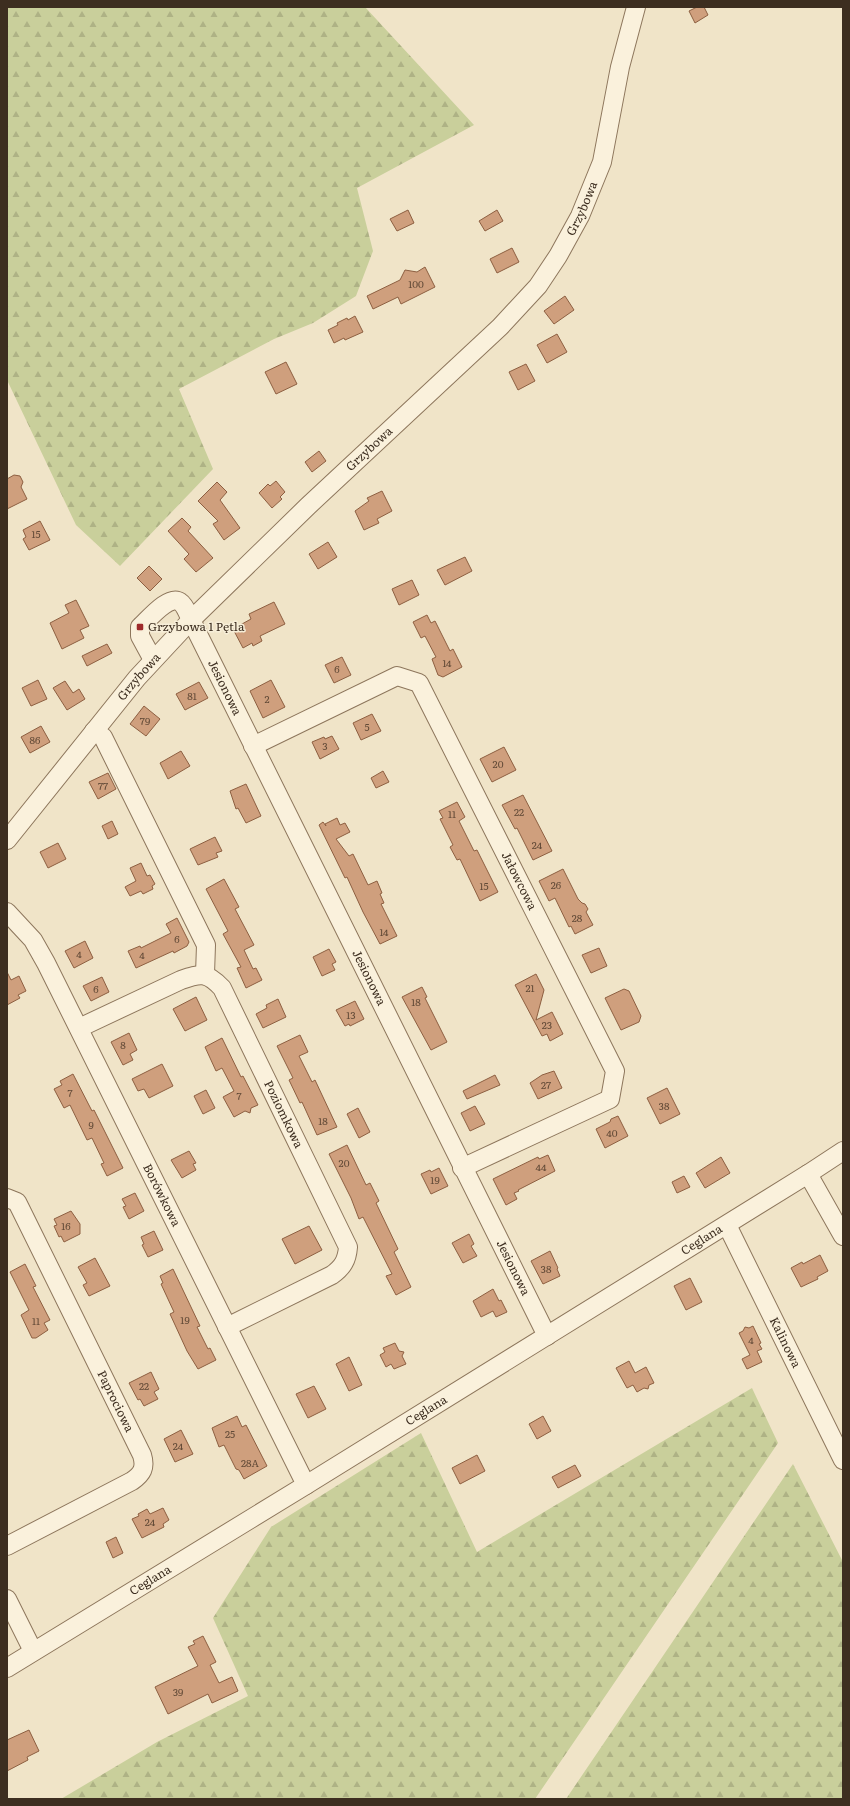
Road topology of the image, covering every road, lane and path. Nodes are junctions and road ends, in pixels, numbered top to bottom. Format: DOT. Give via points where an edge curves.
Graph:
graph roads {
  1 [pos="636,7"];
  2 [pos="191,620"];
  3 [pos="153,660"];
  4 [pos="94,731"];
  5 [pos="253,746"];
  6 [pos="7,840"];
  7 [pos="7,912"];
  8 [pos="204,974"];
  9 [pos="80,1028"];
  10 [pos="843,1151"];
  11 [pos="462,1168"];
  12 [pos="808,1174"];
  13 [pos="7,1198"];
  14 [pos="727,1225"];
  15 [pos="843,1236"];
  16 [pos="228,1327"];
  17 [pos="547,1336"];
  18 [pos="843,1460"];
  19 [pos="306,1485"];
  20 [pos="7,1546"];
  21 [pos="7,1599"];
  22 [pos="33,1651"];
  23 [pos="7,1668"];
  1 -- 2 [label="street, Grzybowa" via="620,67 602,162 580,216 538,286 500,327 303,511"];
  2 -- 3 [label="street, Grzybowa"];
  2 -- 3 [label="street, Jesionowa" via="181,603 172,600 140,627 140,636"];
  2 -- 5 [label="street, Jesionowa"];
  3 -- 4 [label="street, Grzybowa"];
  4 -- 6 [label="street, Grzybowa"];
  4 -- 8 [label="street" via="103,737 206,946"];
  5 -- 11 [label="street, Jesionowa"];
  5 -- 11 [label="street, Jałowcowa" via="397,676 419,683 616,1071 610,1099"];
  7 -- 9 [label="street, Borówkowa" via="32,940"];
  8 -- 9 [label="street" via="181,980"];
  8 -- 16 [label="street, Poziomkowa" via="215,980 222,988 348,1247 343,1266 332,1275"];
  9 -- 16 [label="street, Borówkowa"];
  10 -- 12 [label="street, Ceglana"];
  11 -- 17 [label="street, Jesionowa"];
  12 -- 14 [label="street, Ceglana"];
  12 -- 15 [label="street"];
  13 -- 20 [label="street, Paprociowa" via="17,1202 144,1463 139,1476 132,1481"];
  14 -- 17 [label="street, Ceglana"];
  14 -- 18 [label="street, Kalinowa"];
  16 -- 19 [label="street, Borówkowa"];
  17 -- 19 [label="street, Ceglana"];
  19 -- 22 [label="street, Ceglana"];
  21 -- 22 [label="street"];
  22 -- 23 [label="street, Ceglana"];
}
